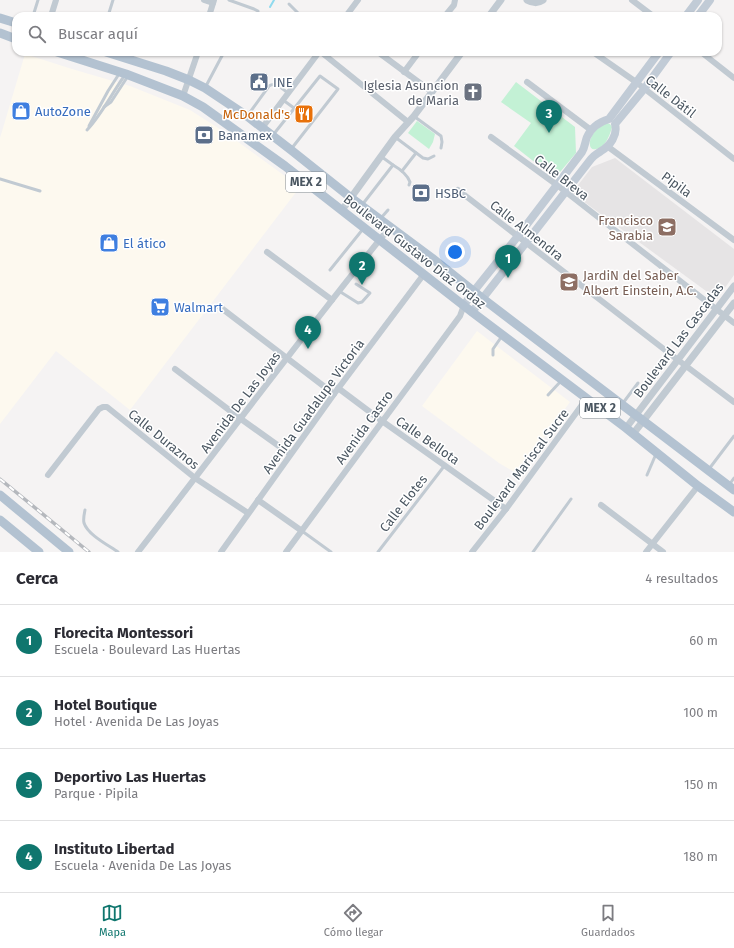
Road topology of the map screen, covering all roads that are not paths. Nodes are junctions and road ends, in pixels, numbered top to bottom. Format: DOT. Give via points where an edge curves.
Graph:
graph roads {
  1 [pos="38,0"];
  2 [pos="56,0"];
  3 [pos="113,0"];
  4 [pos="204,0"];
  5 [pos="229,0"];
  6 [pos="358,0"];
  7 [pos="455,0"];
  8 [pos="501,0"];
  9 [pos="527,0"];
  10 [pos="632,0"];
  11 [pos="698,0"];
  12 [pos="710,0"];
  13 [pos="213,1"];
  14 [pos="541,1"];
  15 [pos="288,4"];
  16 [pos="34,12"];
  17 [pos="52,12"];
  18 [pos="109,12"];
  19 [pos="210,12"];
  20 [pos="258,12"];
  21 [pos="297,12"];
  22 [pos="349,12"];
  23 [pos="448,12"];
  24 [pos="491,12"];
  25 [pos="648,12"];
  26 [pos="689,12"];
  27 [pos="701,12"];
  28 [pos="0,18"];
  29 [pos="12,22"];
  30 [pos="0,33"];
  31 [pos="12,38"];
  32 [pos="71,56"];
  33 [pos="119,56"];
  34 [pos="197,56"];
  35 [pos="222,56"];
  36 [pos="317,56"];
  37 [pos="325,56"];
  38 [pos="383,56"];
  39 [pos="416,56"];
  40 [pos="459,56"];
  41 [pos="599,56"];
  42 [pos="656,56"];
  43 [pos="668,56"];
  44 [pos="705,56"];
  45 [pos="404,72"];
  46 [pos="125,73"];
  47 [pos="734,78"];
  48 [pos="189,80"];
  49 [pos="527,82"];
  50 [pos="636,82"];
  51 [pos="205,88"];
  52 [pos="644,89"];
  53 [pos="432,92"];
  54 [pos="288,93"];
  55 [pos="183,96"];
  56 [pos="283,100"];
  57 [pos="294,108"];
  58 [pos="247,116"];
  59 [pos="414,116"];
  60 [pos="408,122"];
  61 [pos="612,122"];
  62 [pos="262,128"];
  63 [pos="591,130"];
  64 [pos="272,135"];
  65 [pos="395,137"];
  66 [pos="491,137"];
  67 [pos="607,146"];
  68 [pos="440,148"];
  69 [pos="584,148"];
  70 [pos="291,150"];
  71 [pos="416,153"];
  72 [pos="594,155"];
  73 [pos="381,156"];
  74 [pos="434,156"];
  75 [pos="734,159"];
  76 [pos="393,165"];
  77 [pos="402,171"];
  78 [pos="0,179"];
  79 [pos="408,184"];
  80 [pos="557,185"];
  81 [pos="458,190"];
  82 [pos="40,191"];
  83 [pos="565,192"];
  84 [pos="350,197"];
  85 [pos="361,206"];
  86 [pos="342,210"];
  87 [pos="388,210"];
  88 [pos="380,219"];
  89 [pos="390,226"];
  90 [pos="364,228"];
  91 [pos="518,236"];
  92 [pos="379,240"];
  93 [pos="734,240"];
  94 [pos="526,243"];
  95 [pos="268,252"];
  96 [pos="330,270"];
  97 [pos="424,274"];
  98 [pos="356,284"];
  99 [pos="734,286"];
  100 [pos="474,291"];
  101 [pos="339,292"];
  102 [pos="482,298"];
  103 [pos="332,300"];
  104 [pos="734,302"];
  105 [pos="464,305"];
  106 [pos="220,307"];
  107 [pos="716,310"];
  108 [pos="472,312"];
  109 [pos="460,316"];
  110 [pos="724,316"];
  111 [pos="734,323"];
  112 [pos="503,335"];
  113 [pos="493,355"];
  114 [pos="286,358"];
  115 [pos="678,360"];
  116 [pos="685,366"];
  117 [pos="175,369"];
  118 [pos="562,379"];
  119 [pos="638,383"];
  120 [pos="338,388"];
  121 [pos="334,394"];
  122 [pos="548,395"];
  123 [pos="587,398"];
  124 [pos="734,402"];
  125 [pos="622,404"];
  126 [pos="639,418"];
  127 [pos="241,419"];
  128 [pos="382,421"];
  129 [pos="629,431"];
  130 [pos="734,436"];
  131 [pos="657,453"];
  132 [pos="290,454"];
  133 [pos="445,465"];
  134 [pos="708,471"];
  135 [pos="48,475"];
  136 [pos="647,475"];
  137 [pos="195,478"];
  138 [pos="734,478"];
  139 [pos="698,486"];
  140 [pos="731,488"];
  141 [pos="0,495"];
  142 [pos="572,499"];
  143 [pos="258,500"];
  144 [pos="601,505"];
  145 [pos="506,509"];
  146 [pos="85,510"];
  147 [pos="734,512"];
  148 [pos="248,513"];
  149 [pos="0,520"];
  150 [pos="302,531"];
  151 [pos="652,544"];
  152 [pos="39,552"];
  153 [pos="69,552"];
  154 [pos="118,552"];
  155 [pos="138,552"];
  156 [pos="221,552"];
  157 [pos="286,552"];
  158 [pos="331,552"];
  159 [pos="378,552"];
  160 [pos="472,552"];
  161 [pos="533,552"];
  162 [pos="646,552"];
  163 [pos="663,552"];
  1 -- 16 [label="lane"];
  2 -- 17 [label="street"];
  3 -- 18 [label="lane"];
  4 -- 13 [label="street"];
  5 -- 20 [label="lane"];
  6 -- 22 [label="street"];
  7 -- 23 [label="street"];
  8 -- 24 [label="street"];
  9 -- 14 [label="street"];
  10 -- 25 [label="street"];
  11 -- 26 [label="main road"];
  12 -- 27 [label="main road"];
  13 -- 19 [label="street"];
  15 -- 21 [label="lane"];
  28 -- 29 [label="main road"];
  30 -- 31 [label="main road"];
  32 -- 46 [label="main road, Boulevard Gustavo Díaz Ordaz / MEX 2"];
  33 -- 48 [label="main road, Boulevard Gustavo Díaz Ordaz / MEX 2"];
  34 -- 48 [label="street"];
  35 -- 51 [label="lane"];
  36 -- 54 [label="street"];
  37 -- 60 [label="street"];
  38 -- 45 [label="street"];
  39 -- 45 [label="street"];
  40 -- 53 [label="street"];
  41 -- 50 [label="street, Calle Dátil"];
  42 -- 50 [label="main road"];
  43 -- 52 [label="main road"];
  44 -- 47 [label="street"];
  45 -- 53 [label="street"];
  46 -- 46 [label="lane" via="96,121 87,130 108,91"];
  46 -- 55 [label="main road, Boulevard Gustavo Díaz Ordaz / MEX 2"];
  48 -- 51 [label="main road, Boulevard Gustavo Díaz Ordaz / MEX 2"];
  48 -- 55 [label="street"];
  49 -- 63 [label="street"];
  50 -- 52 [label="street, Calle Dátil"];
  50 -- 61 [label="main road"];
  51 -- 58 [label="main road, Boulevard Gustavo Díaz Ordaz / MEX 2"];
  52 -- 61 [label="main road"];
  52 -- 75 [label="street, Calle Dátil"];
  53 -- 59 [label="street"];
  54 -- 56 [label="street"];
  54 -- 58 [label="lane" via="272,84"];
  55 -- 86 [label="main road, Boulevard Gustavo Díaz Ordaz / MEX 2" via="239,132"];
  56 -- 57 [label="lane"];
  56 -- 62 [label="street"];
  57 -- 64 [label="lane"];
  57 -- 70 [label="lane" via="320,76 338,89"];
  58 -- 62 [label="main road, Boulevard Gustavo Díaz Ordaz / MEX 2"];
  59 -- 60 [label="street"];
  59 -- 68 [label="lane" via="441,136"];
  60 -- 65 [label="street"];
  61 -- 63 [label="main road" via="598,124"];
  61 -- 67 [label="main road" via="616,133"];
  62 -- 64 [label="main road, Boulevard Gustavo Díaz Ordaz / MEX 2"];
  63 -- 69 [label="main road"];
  64 -- 70 [label="main road, Boulevard Gustavo Díaz Ordaz / MEX 2"];
  65 -- 71 [label="lane"];
  65 -- 73 [label="street"];
  66 -- 80 [label="street, Calle Breva"];
  67 -- 72 [label="main road"];
  67 -- 93 [label="street, Pipila"];
  69 -- 72 [label="main road"];
  69 -- 80 [label="main road"];
  70 -- 84 [label="main road, Boulevard Gustavo Díaz Ordaz / MEX 2"];
  71 -- 74 [label="lane" via="423,158"];
  71 -- 77 [label="lane"];
  72 -- 83 [label="main road"];
  73 -- 76 [label="lane"];
  73 -- 84 [label="street"];
  76 -- 77 [label="lane"];
  76 -- 85 [label="lane"];
  77 -- 79 [label="lane" via="409,179"];
  78 -- 82 [label="lane"];
  80 -- 83 [label="street, Calle Breva"];
  80 -- 91 [label="main road"];
  81 -- 91 [label="street, Calle Almendra"];
  83 -- 94 [label="main road"];
  83 -- 107 [label="street, Calle Breva"];
  84 -- 85 [label="main road, Boulevard Gustavo Díaz Ordaz / MEX 2"];
  84 -- 86 [label="street"];
  85 -- 88 [label="main road, Boulevard Gustavo Díaz Ordaz / MEX 2"];
  86 -- 90 [label="main road, Boulevard Gustavo Díaz Ordaz / MEX 2"];
  87 -- 88 [label="lane"];
  88 -- 89 [label="main road, Boulevard Gustavo Díaz Ordaz / MEX 2"];
  89 -- 92 [label="street, Avenida De Las Joyas"];
  89 -- 100 [label="main road, Boulevard Gustavo Díaz Ordaz / MEX 2"];
  90 -- 92 [label="main road, Boulevard Gustavo Díaz Ordaz / MEX 2"];
  90 -- 96 [label="lane"];
  91 -- 94 [label="street, Calle Almendra"];
  91 -- 100 [label="main road"];
  92 -- 97 [label="main road, Boulevard Gustavo Díaz Ordaz / MEX 2"];
  92 -- 101 [label="street, Avenida De Las Joyas"];
  94 -- 102 [label="main road"];
  94 -- 115 [label="street, Calle Almendra"];
  95 -- 103 [label="street"];
  97 -- 105 [label="main road, Boulevard Gustavo Díaz Ordaz / MEX 2"];
  97 -- 120 [label="street, Avenida Guadalupe Victoria"];
  98 -- 101 [label="lane" via="370,293 362,302 358,303"];
  99 -- 107 [label="street, Boulevard Las Cascadas"];
  100 -- 102 [label="main road, Boulevard Gustavo Díaz Ordaz / MEX 2"];
  100 -- 105 [label="main road"];
  101 -- 103 [label="street, Avenida De Las Joyas"];
  102 -- 108 [label="main road"];
  102 -- 125 [label="main road, Boulevard Gustavo Díaz Ordaz / MEX 2"];
  103 -- 114 [label="street, Avenida De Las Joyas"];
  104 -- 110 [label="street, Boulevard Las Cascadas"];
  105 -- 108 [label="main road, Boulevard Gustavo Díaz Ordaz / MEX 2"];
  105 -- 109 [label="street, Avenida Castro"];
  106 -- 114 [label="street"];
  107 -- 110 [label="street, Calle Breva"];
  107 -- 115 [label="street, Boulevard Las Cascadas"];
  108 -- 109 [label="street"];
  108 -- 112 [label="main road, Boulevard Gustavo Díaz Ordaz / MEX 2"];
  109 -- 128 [label="street, Avenida Castro"];
  110 -- 111 [label="street, Calle Breva"];
  110 -- 116 [label="street, Boulevard Las Cascadas"];
  112 -- 113 [label="lane" via="493,349"];
  112 -- 118 [label="main road, Boulevard Gustavo Díaz Ordaz / MEX 2"];
  114 -- 121 [label="street"];
  114 -- 127 [label="street, Avenida De Las Joyas"];
  115 -- 116 [label="street, Calle Almendra"];
  115 -- 126 [label="street, Boulevard Las Cascadas"];
  116 -- 124 [label="street, Calle Almendra"];
  116 -- 126 [label="street, Boulevard Las Cascadas"];
  117 -- 127 [label="street"];
  118 -- 122 [label="lane"];
  118 -- 123 [label="main road, Boulevard Gustavo Díaz Ordaz / MEX 2"];
  119 -- 125 [label="lane"];
  120 -- 121 [label="street, Avenida Guadalupe Victoria"];
  120 -- 128 [label="street, Calle Bellota"];
  121 -- 132 [label="street, Avenida Guadalupe Victoria"];
  123 -- 129 [label="main road, Boulevard Gustavo Díaz Ordaz / MEX 2"];
  123 -- 145 [label="street, Boulevard Mariscal Sucre"];
  125 -- 126 [label="main road, Boulevard Gustavo Díaz Ordaz / MEX 2"];
  126 -- 129 [label="street, Boulevard Las Cascadas"];
  126 -- 134 [label="main road, Boulevard Gustavo Díaz Ordaz / MEX 2"];
  127 -- 132 [label="street"];
  127 -- 137 [label="street, Avenida De Las Joyas"];
  128 -- 133 [label="street, Calle Bellota"];
  128 -- 150 [label="street, Avenida Castro"];
  129 -- 131 [label="main road, Boulevard Gustavo Díaz Ordaz / MEX 2"];
  130 -- 134 [label="lane"];
  131 -- 136 [label="lane"];
  131 -- 139 [label="main road, Boulevard Gustavo Díaz Ordaz / MEX 2"];
  132 -- 143 [label="street, Avenida Guadalupe Victoria"];
  133 -- 145 [label="street, Calle Bellota"];
  133 -- 159 [label="lane, Calle Elotes"];
  134 -- 140 [label="main road, Boulevard Gustavo Díaz Ordaz / MEX 2"];
  135 -- 137 [label="street, Calle Duraznos" via="99,409 107,407"];
  137 -- 148 [label="street, Calle Duraznos"];
  137 -- 155 [label="street, Avenida De Las Joyas"];
  138 -- 140 [label="lane"];
  139 -- 147 [label="main road, Boulevard Gustavo Díaz Ordaz / MEX 2"];
  139 -- 151 [label="street"];
  141 -- 153 [label="main road"];
  142 -- 161 [label="lane"];
  143 -- 148 [label="street, Avenida Guadalupe Victoria"];
  143 -- 150 [label="street"];
  144 -- 151 [label="street"];
  145 -- 160 [label="street, Boulevard Mariscal Sucre"];
  146 -- 154 [label="lane" via="84,522 87,528"];
  148 -- 156 [label="street, Avenida Guadalupe Victoria"];
  149 -- 152 [label="main road"];
  150 -- 157 [label="street, Avenida Castro"];
  150 -- 158 [label="lane"];
  151 -- 162 [label="street"];
  151 -- 163 [label="street"];
}
